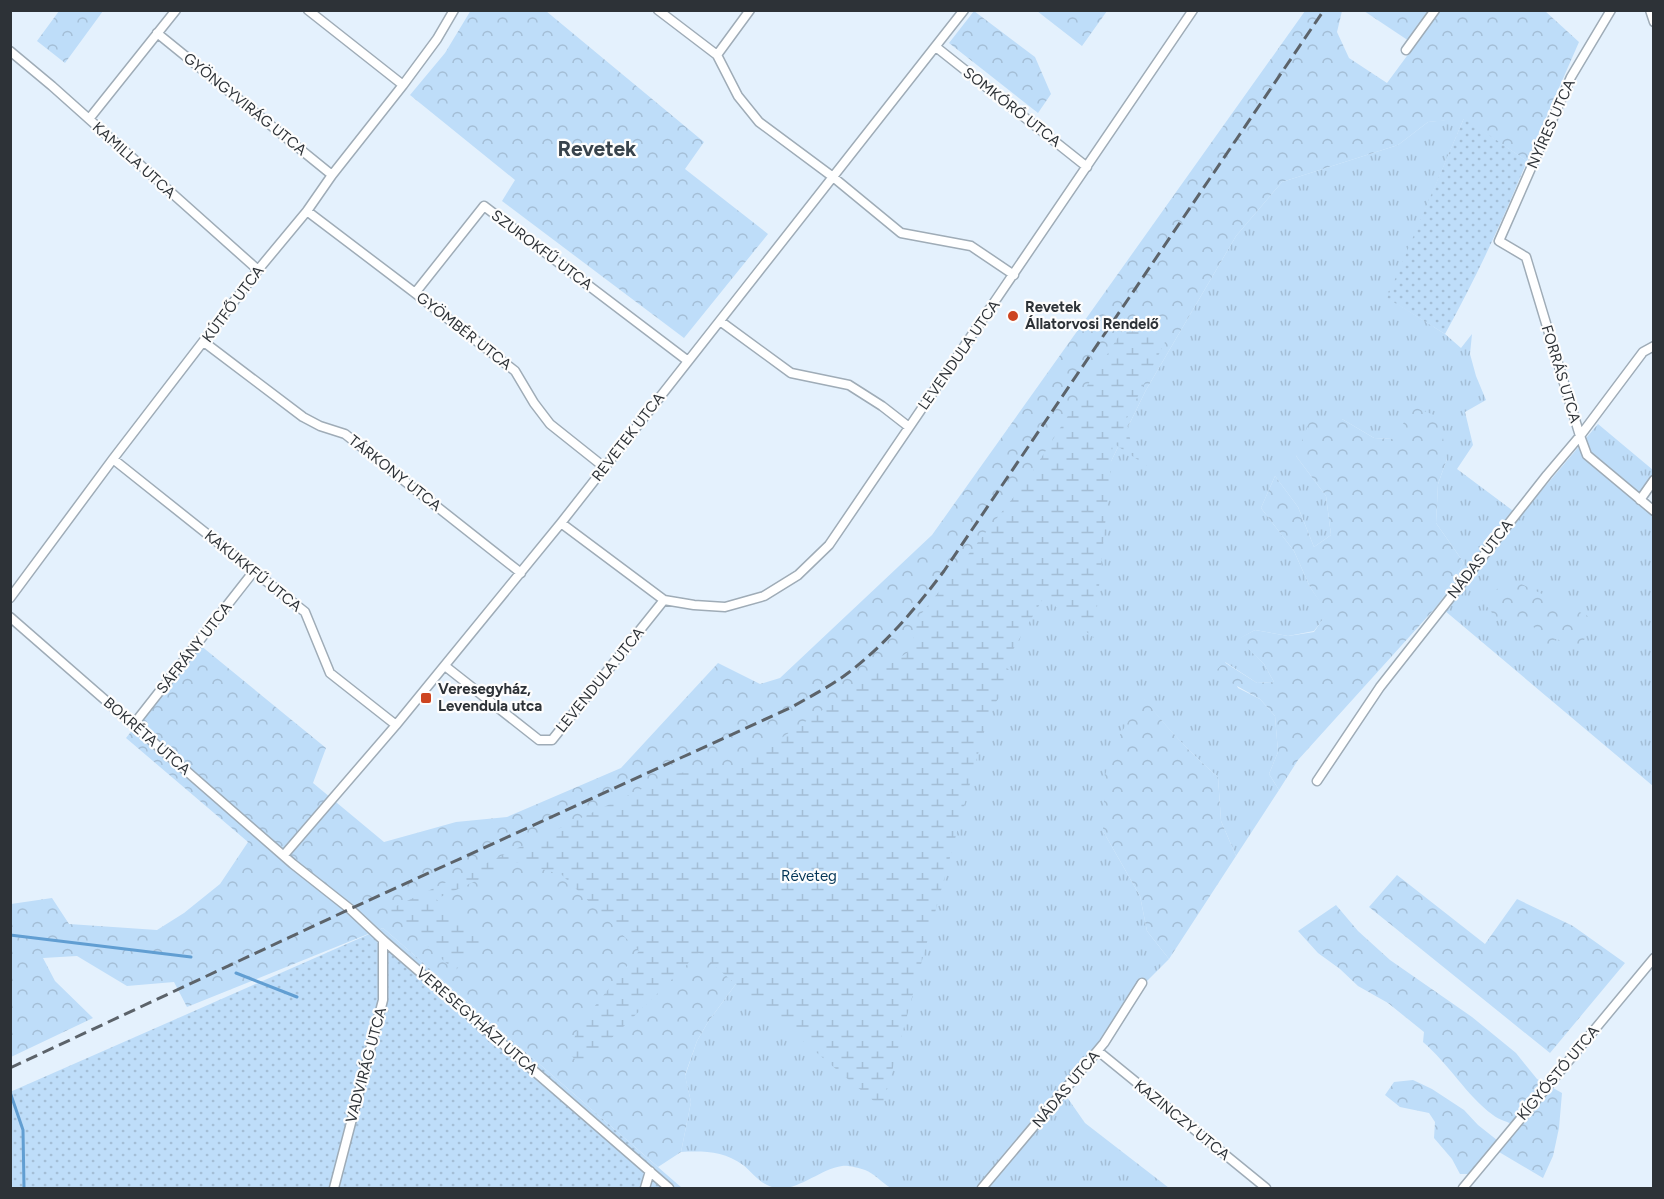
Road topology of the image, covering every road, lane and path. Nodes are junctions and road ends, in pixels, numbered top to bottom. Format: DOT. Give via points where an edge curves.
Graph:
graph roads {
  1 [pos="176,10"];
  2 [pos="308,10"];
  3 [pos="454,10"];
  4 [pos="658,10"];
  5 [pos="750,10"];
  6 [pos="964,10"];
  7 [pos="1193,10"];
  8 [pos="1435,10"];
  9 [pos="1611,10"];
  10 [pos="1650,10"];
  11 [pos="1653,22"];
  12 [pos="157,33"];
  13 [pos="936,47"];
  14 [pos="1406,50"];
  15 [pos="10,51"];
  16 [pos="717,55"];
  17 [pos="404,86"];
  18 [pos="89,119"];
  19 [pos="1087,167"];
  20 [pos="332,175"];
  21 [pos="832,177"];
  22 [pos="306,211"];
  23 [pos="1499,241"];
  24 [pos="258,270"];
  25 [pos="1014,276"];
  26 [pos="416,293"];
  27 [pos="720,321"];
  28 [pos="204,342"];
  29 [pos="1653,346"];
  30 [pos="688,361"];
  31 [pos="909,427"];
  32 [pos="1580,436"];
  33 [pos="113,459"];
  34 [pos="604,467"];
  35 [pos="1653,480"];
  36 [pos="1640,500"];
  37 [pos="1653,511"];
  38 [pos="561,523"];
  39 [pos="254,571"];
  40 [pos="521,573"];
  41 [pos="10,598"];
  42 [pos="664,600"];
  43 [pos="10,617"];
  44 [pos="445,666"];
  45 [pos="134,724"];
  46 [pos="396,725"];
  47 [pos="1317,781"];
  48 [pos="284,855"];
  49 [pos="383,940"];
  50 [pos="1653,958"];
  51 [pos="1142,983"];
  52 [pos="1098,1051"];
  53 [pos="650,1171"];
  54 [pos="334,1188"];
  55 [pos="645,1188"];
  56 [pos="669,1188"];
  57 [pos="982,1188"];
  58 [pos="1266,1188"];
  59 [pos="1465,1188"];
  1 -- 12 [label="street"];
  2 -- 17 [label="street"];
  3 -- 17 [label="street, KÚTFŐ UTCA"];
  4 -- 16 [label="street"];
  5 -- 16 [label="street"];
  6 -- 13 [label="street, REVETEK UTCA"];
  7 -- 19 [label="street, LEVENDULA UTCA"];
  8 -- 14 [label="street"];
  9 -- 23 [label="street, NYÍRES UTCA" via="1571,77"];
  10 -- 11 [label="street"];
  12 -- 18 [label="street"];
  12 -- 20 [label="street, GYÖNGYVIRÁG UTCA"];
  13 -- 19 [label="street, SOMKÓRÓ UTCA"];
  13 -- 21 [label="street, REVETEK UTCA"];
  15 -- 18 [label="street, KAMILLA UTCA"];
  16 -- 21 [label="street" via="738,96 759,122"];
  17 -- 20 [label="street, KÚTFŐ UTCA"];
  18 -- 24 [label="street, KAMILLA UTCA"];
  19 -- 25 [label="street, LEVENDULA UTCA"];
  20 -- 22 [label="street, KÚTFŐ UTCA"];
  21 -- 25 [label="street" via="901,234 970,246"];
  21 -- 27 [label="street, REVETEK UTCA"];
  22 -- 24 [label="street, KÚTFŐ UTCA"];
  22 -- 26 [label="street, GYÖMBÉR UTCA"];
  23 -- 32 [label="street, FORRÁS UTCA" via="1526,257"];
  24 -- 28 [label="street, KÚTFŐ UTCA"];
  25 -- 31 [label="street, LEVENDULA UTCA"];
  26 -- 30 [label="street, SZUROKFŰ UTCA" via="484,206"];
  26 -- 34 [label="street, GYÖMBÉR UTCA" via="515,371 550,424"];
  27 -- 30 [label="street, REVETEK UTCA"];
  27 -- 31 [label="street" via="791,373 849,385"];
  28 -- 33 [label="street, KÚTFŐ UTCA"];
  28 -- 40 [label="street, TÁRKONY UTCA" via="303,417 345,434"];
  29 -- 32 [label="street, NÁDAS UTCA" via="1643,352"];
  30 -- 34 [label="street, REVETEK UTCA"];
  31 -- 42 [label="street, LEVENDULA UTCA" via="830,545 798,574 764,596 725,608"];
  32 -- 36 [label="street, FORRÁS UTCA" via="1587,455"];
  32 -- 47 [label="street, NÁDAS UTCA" via="1380,687"];
  33 -- 39 [label="street, KAKUKKFŰ UTCA"];
  33 -- 41 [label="street, KÚTFŐ UTCA"];
  34 -- 38 [label="street, REVETEK UTCA"];
  35 -- 36 [label="street"];
  36 -- 37 [label="street, FORRÁS UTCA"];
  38 -- 40 [label="street, REVETEK UTCA"];
  38 -- 42 [label="street, LEVENDULA UTCA"];
  39 -- 45 [label="street, SÁFRÁNY UTCA"];
  39 -- 46 [label="street, KAKUKKFŰ UTCA" via="305,612 330,673"];
  40 -- 44 [label="street, REVETEK UTCA"];
  42 -- 44 [label="street, LEVENDULA UTCA" via="552,740 539,740"];
  43 -- 45 [label="street, BOKRÉTA UTCA"];
  44 -- 46 [label="street, REVETEK UTCA"];
  45 -- 48 [label="street, BOKRÉTA UTCA"];
  46 -- 48 [label="street, REVETEK UTCA"];
  48 -- 49 [label="street, VERESEGYHÁZI UTCA"];
  49 -- 53 [label="street, VERESEGYHÁZI UTCA"];
  49 -- 54 [label="street, VADVIRÁG UTCA" via="383,1000"];
  50 -- 59 [label="street, KÍGYÓSTÓ UTCA"];
  51 -- 52 [label="street, NÁDAS UTCA"];
  52 -- 57 [label="street, NÁDAS UTCA"];
  52 -- 58 [label="street, KAZINCZY UTCA"];
  53 -- 55 [label="street"];
  53 -- 56 [label="street, VERESEGYHÁZI UTCA"];
}
